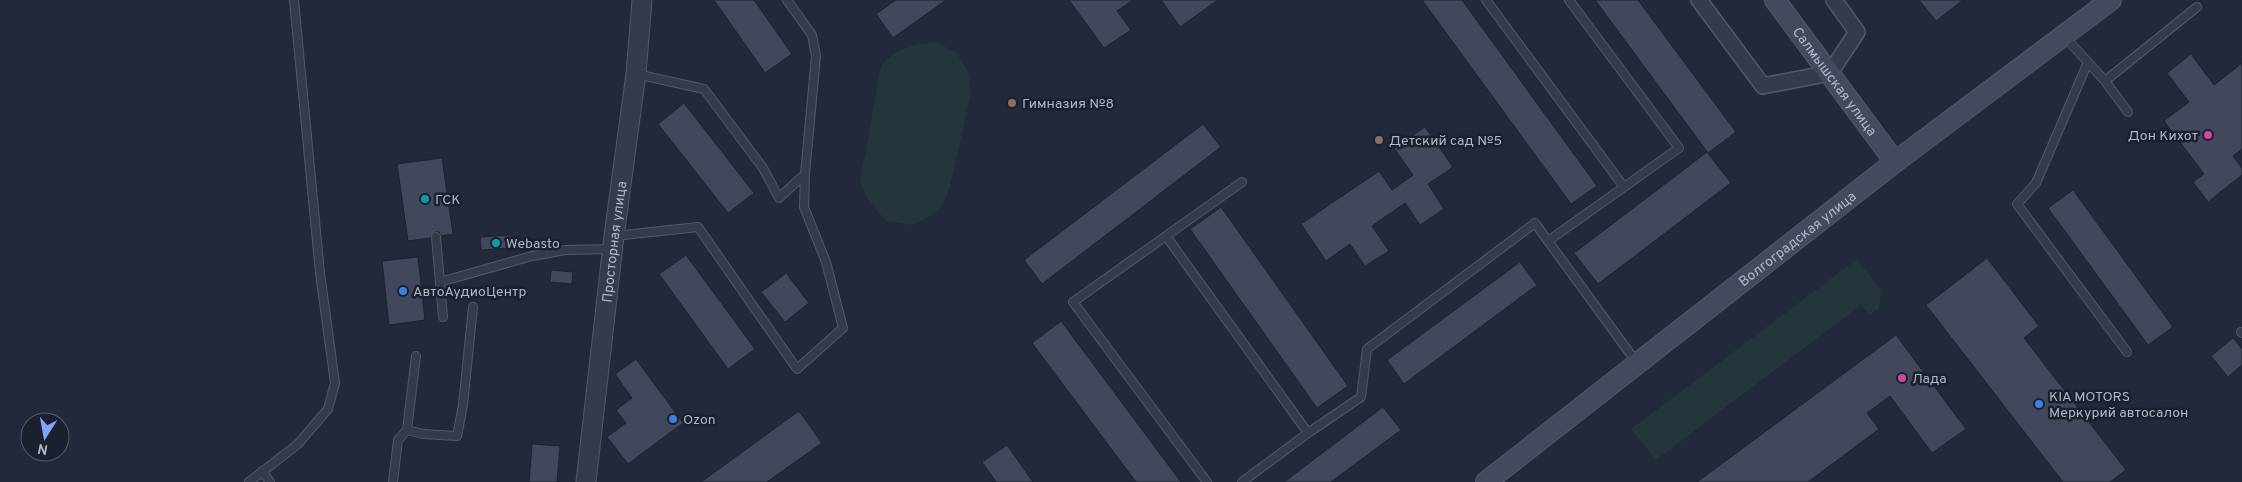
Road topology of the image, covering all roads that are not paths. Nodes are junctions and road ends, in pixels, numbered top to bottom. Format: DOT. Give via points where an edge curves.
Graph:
graph roads {
  1 [pos="294,0"];
  2 [pos="642,0"];
  3 [pos="787,0"];
  4 [pos="1486,0"];
  5 [pos="1569,0"];
  6 [pos="1699,0"];
  7 [pos="1775,0"];
  8 [pos="1834,0"];
  9 [pos="2100,6"];
  10 [pos="2197,7"];
  11 [pos="2064,36"];
  12 [pos="2088,62"];
  13 [pos="636,74"];
  14 [pos="1830,74"];
  15 [pos="2105,81"];
  16 [pos="2128,112"];
  17 [pos="1895,162"];
  18 [pos="805,174"];
  19 [pos="1242,182"];
  20 [pos="1624,187"];
  21 [pos="1166,236"];
  22 [pos="436,237"];
  23 [pos="1548,241"];
  24 [pos="613,242"];
  25 [pos="440,282"];
  26 [pos="473,308"];
  27 [pos="443,317"];
  28 [pos="2127,352"];
  29 [pos="416,356"];
  30 [pos="1638,365"];
  31 [pos="406,430"];
  32 [pos="1308,433"];
  33 [pos="262,472"];
  34 [pos="249,482"];
  35 [pos="270,482"];
  36 [pos="393,482"];
  37 [pos="586,482"];
  38 [pos="1207,482"];
  39 [pos="1242,482"];
  40 [pos="1486,482"];
  1 -- 33 [label="lane" via="334,383 328,410 298,444"];
  2 -- 13 [label="street, Просторная улица"];
  3 -- 18 [label="lane" via="812,35 816,56"];
  4 -- 20 [label="lane"];
  5 -- 20 [label="lane" via="1679,148"];
  6 -- 14 [label="street" via="1763,86"];
  7 -- 14 [label="main road, Салмышская улица"];
  8 -- 14 [label="street" via="1857,32"];
  9 -- 11 [label="main road, Волгоградская улица"];
  10 -- 15 [label="lane"];
  11 -- 12 [label="lane"];
  11 -- 17 [label="main road, Волгоградская улица"];
  12 -- 15 [label="lane"];
  12 -- 28 [label="lane" via="2036,183 2017,204"];
  13 -- 18 [label="lane" via="704,89 762,168 778,198"];
  13 -- 24 [label="street, Просторная улица"];
  14 -- 17 [label="main road, Салмышская улица"];
  15 -- 16 [label="lane"];
  17 -- 30 [label="main road, Волгоградская улица"];
  18 -- 24 [label="lane" via="804,207 826,262 842,328 797,369 698,227"];
  19 -- 21 [label="lane"];
  20 -- 23 [label="lane"];
  21 -- 32 [label="lane"];
  21 -- 38 [label="lane" via="1074,302"];
  22 -- 25 [label="lane"];
  23 -- 30 [label="lane"];
  23 -- 32 [label="lane" via="1535,223 1367,349 1361,397"];
  24 -- 25 [label="lane" via="532,256"];
  24 -- 37 [label="street, Просторная улица"];
  25 -- 27 [label="lane"];
  26 -- 31 [label="lane" via="457,436"];
  29 -- 31 [label="lane"];
  30 -- 40 [label="main road, Волгоградская улица"];
  31 -- 36 [label="lane" via="398,440"];
  32 -- 39 [label="lane"];
  33 -- 34 [label="lane"];
  33 -- 35 [label="lane"];
}
